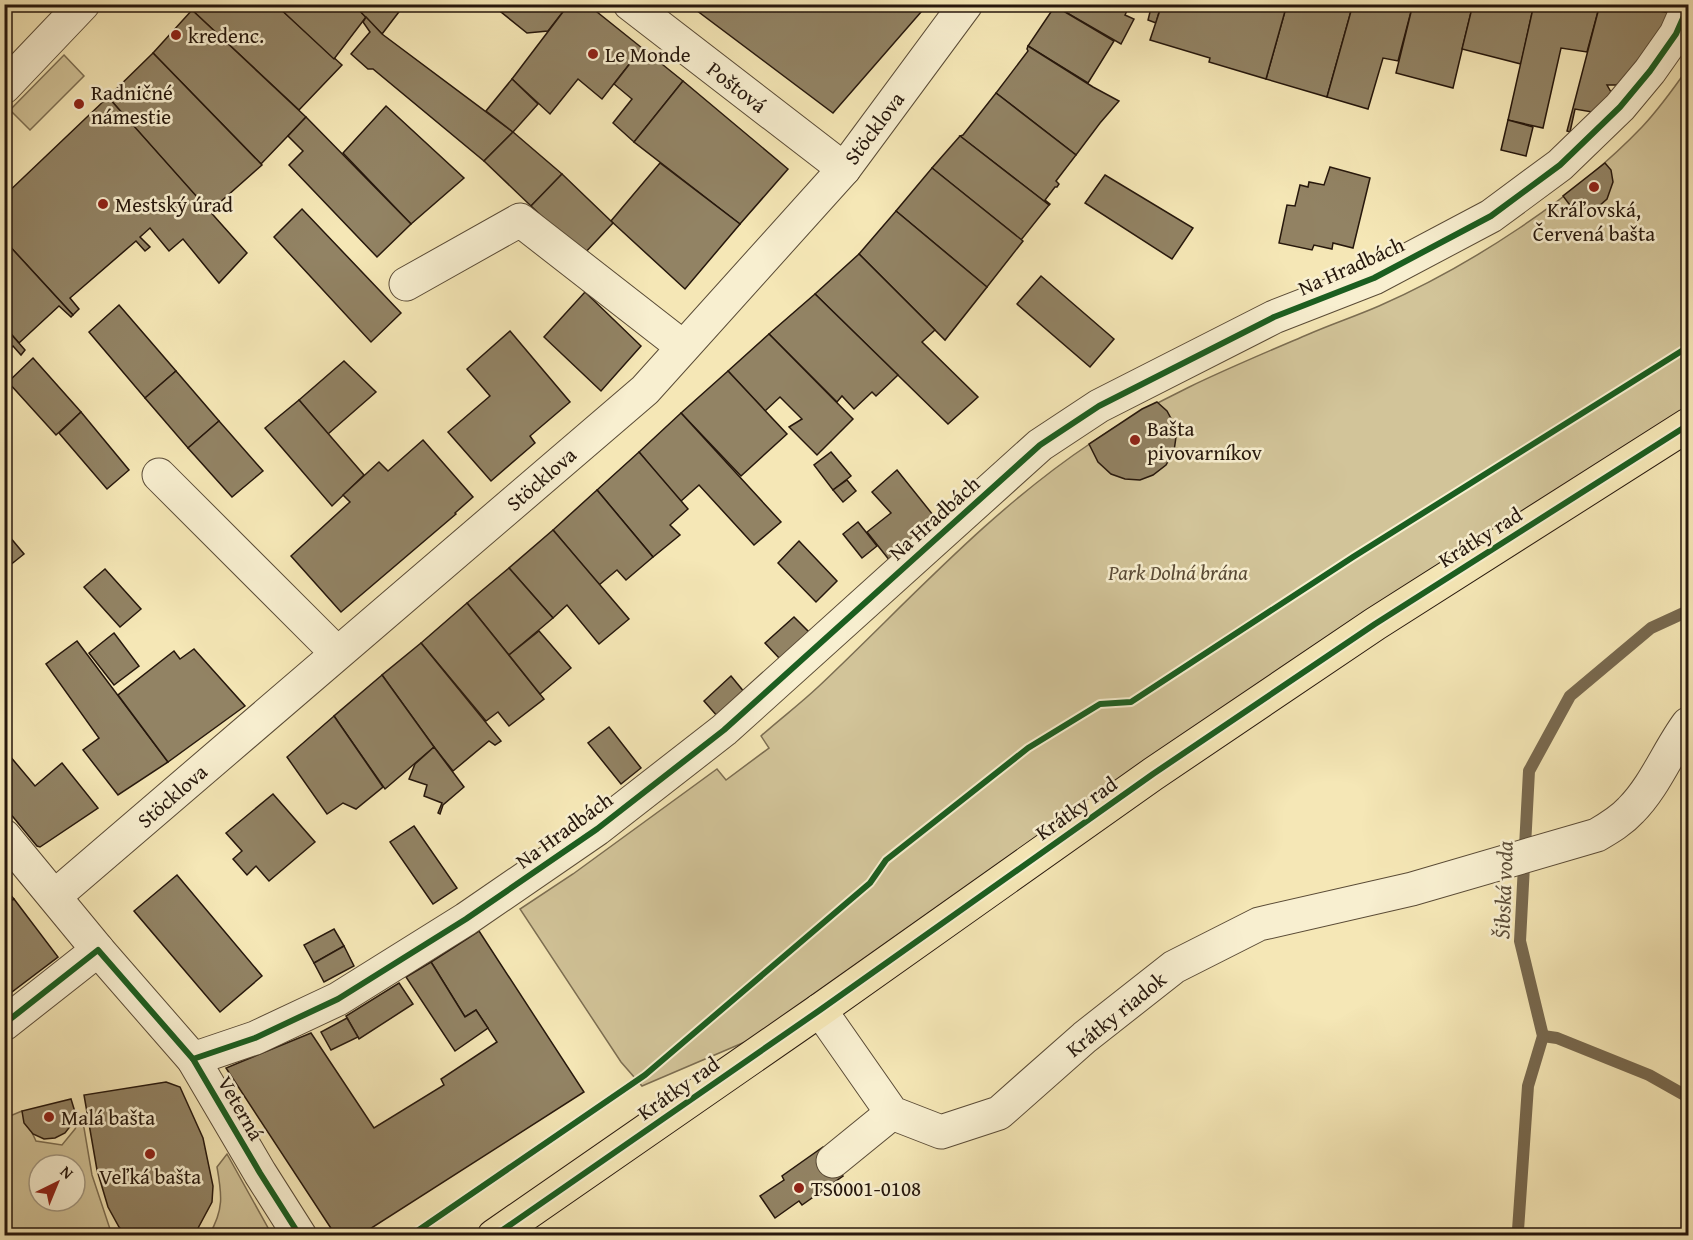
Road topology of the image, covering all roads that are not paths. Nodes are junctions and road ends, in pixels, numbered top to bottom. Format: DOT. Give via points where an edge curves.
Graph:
graph roads {
  1 [pos="83,4"];
  2 [pos="630,4"];
  3 [pos="966,4"];
  4 [pos="1689,7"];
  5 [pos="4,87"];
  6 [pos="844,169"];
  7 [pos="406,284"];
  8 [pos="683,347"];
  9 [pos="1689,425"];
  10 [pos="159,475"];
  11 [pos="337,653"];
  12 [pos="1689,724"];
  13 [pos="4,836"];
  14 [pos="55,896"];
  15 [pos="98,950"];
  16 [pos="820,1010"];
  17 [pos="4,1024"];
  18 [pos="193,1059"];
  19 [pos="892,1113"];
  20 [pos="833,1161"];
  21 [pos="300,1236"];
  22 [pos="494,1236"];
  1 -- 5 [label="street"];
  2 -- 6 [label="street, Poštová"];
  3 -- 6 [label="street, Stöcklova"];
  4 -- 18 [label="street, Na Hradbách" via="1676,34 1620,107 1560,165 1491,216 1374,278 1274,317 1099,406 1040,445 724,730 597,829 466,919 338,999 255,1038"];
  6 -- 8 [label="street, Stöcklova"];
  7 -- 8 [label="street" via="520,220"];
  8 -- 11 [label="street, Stöcklova" via="645,390"];
  9 -- 16 [label="main road, Krátky rad" via="1365,630 1153,774"];
  10 -- 11 [label="street"];
  11 -- 14 [label="street, Stöcklova"];
  12 -- 19 [label="street, Krátky riadok" via="1631,811 1597,835 1412,889 1259,924 1174,967 1085,1037 999,1113 941,1132"];
  13 -- 14 [label="street, Veterná"];
  14 -- 15 [label="street, Veterná"];
  15 -- 17 [label="street"];
  15 -- 18 [label="street, Veterná"];
  16 -- 19 [label="street"];
  16 -- 22 [label="main road, Krátky rad"];
  18 -- 21 [label="street, Veterná"];
  19 -- 20 [label="street"];
}
